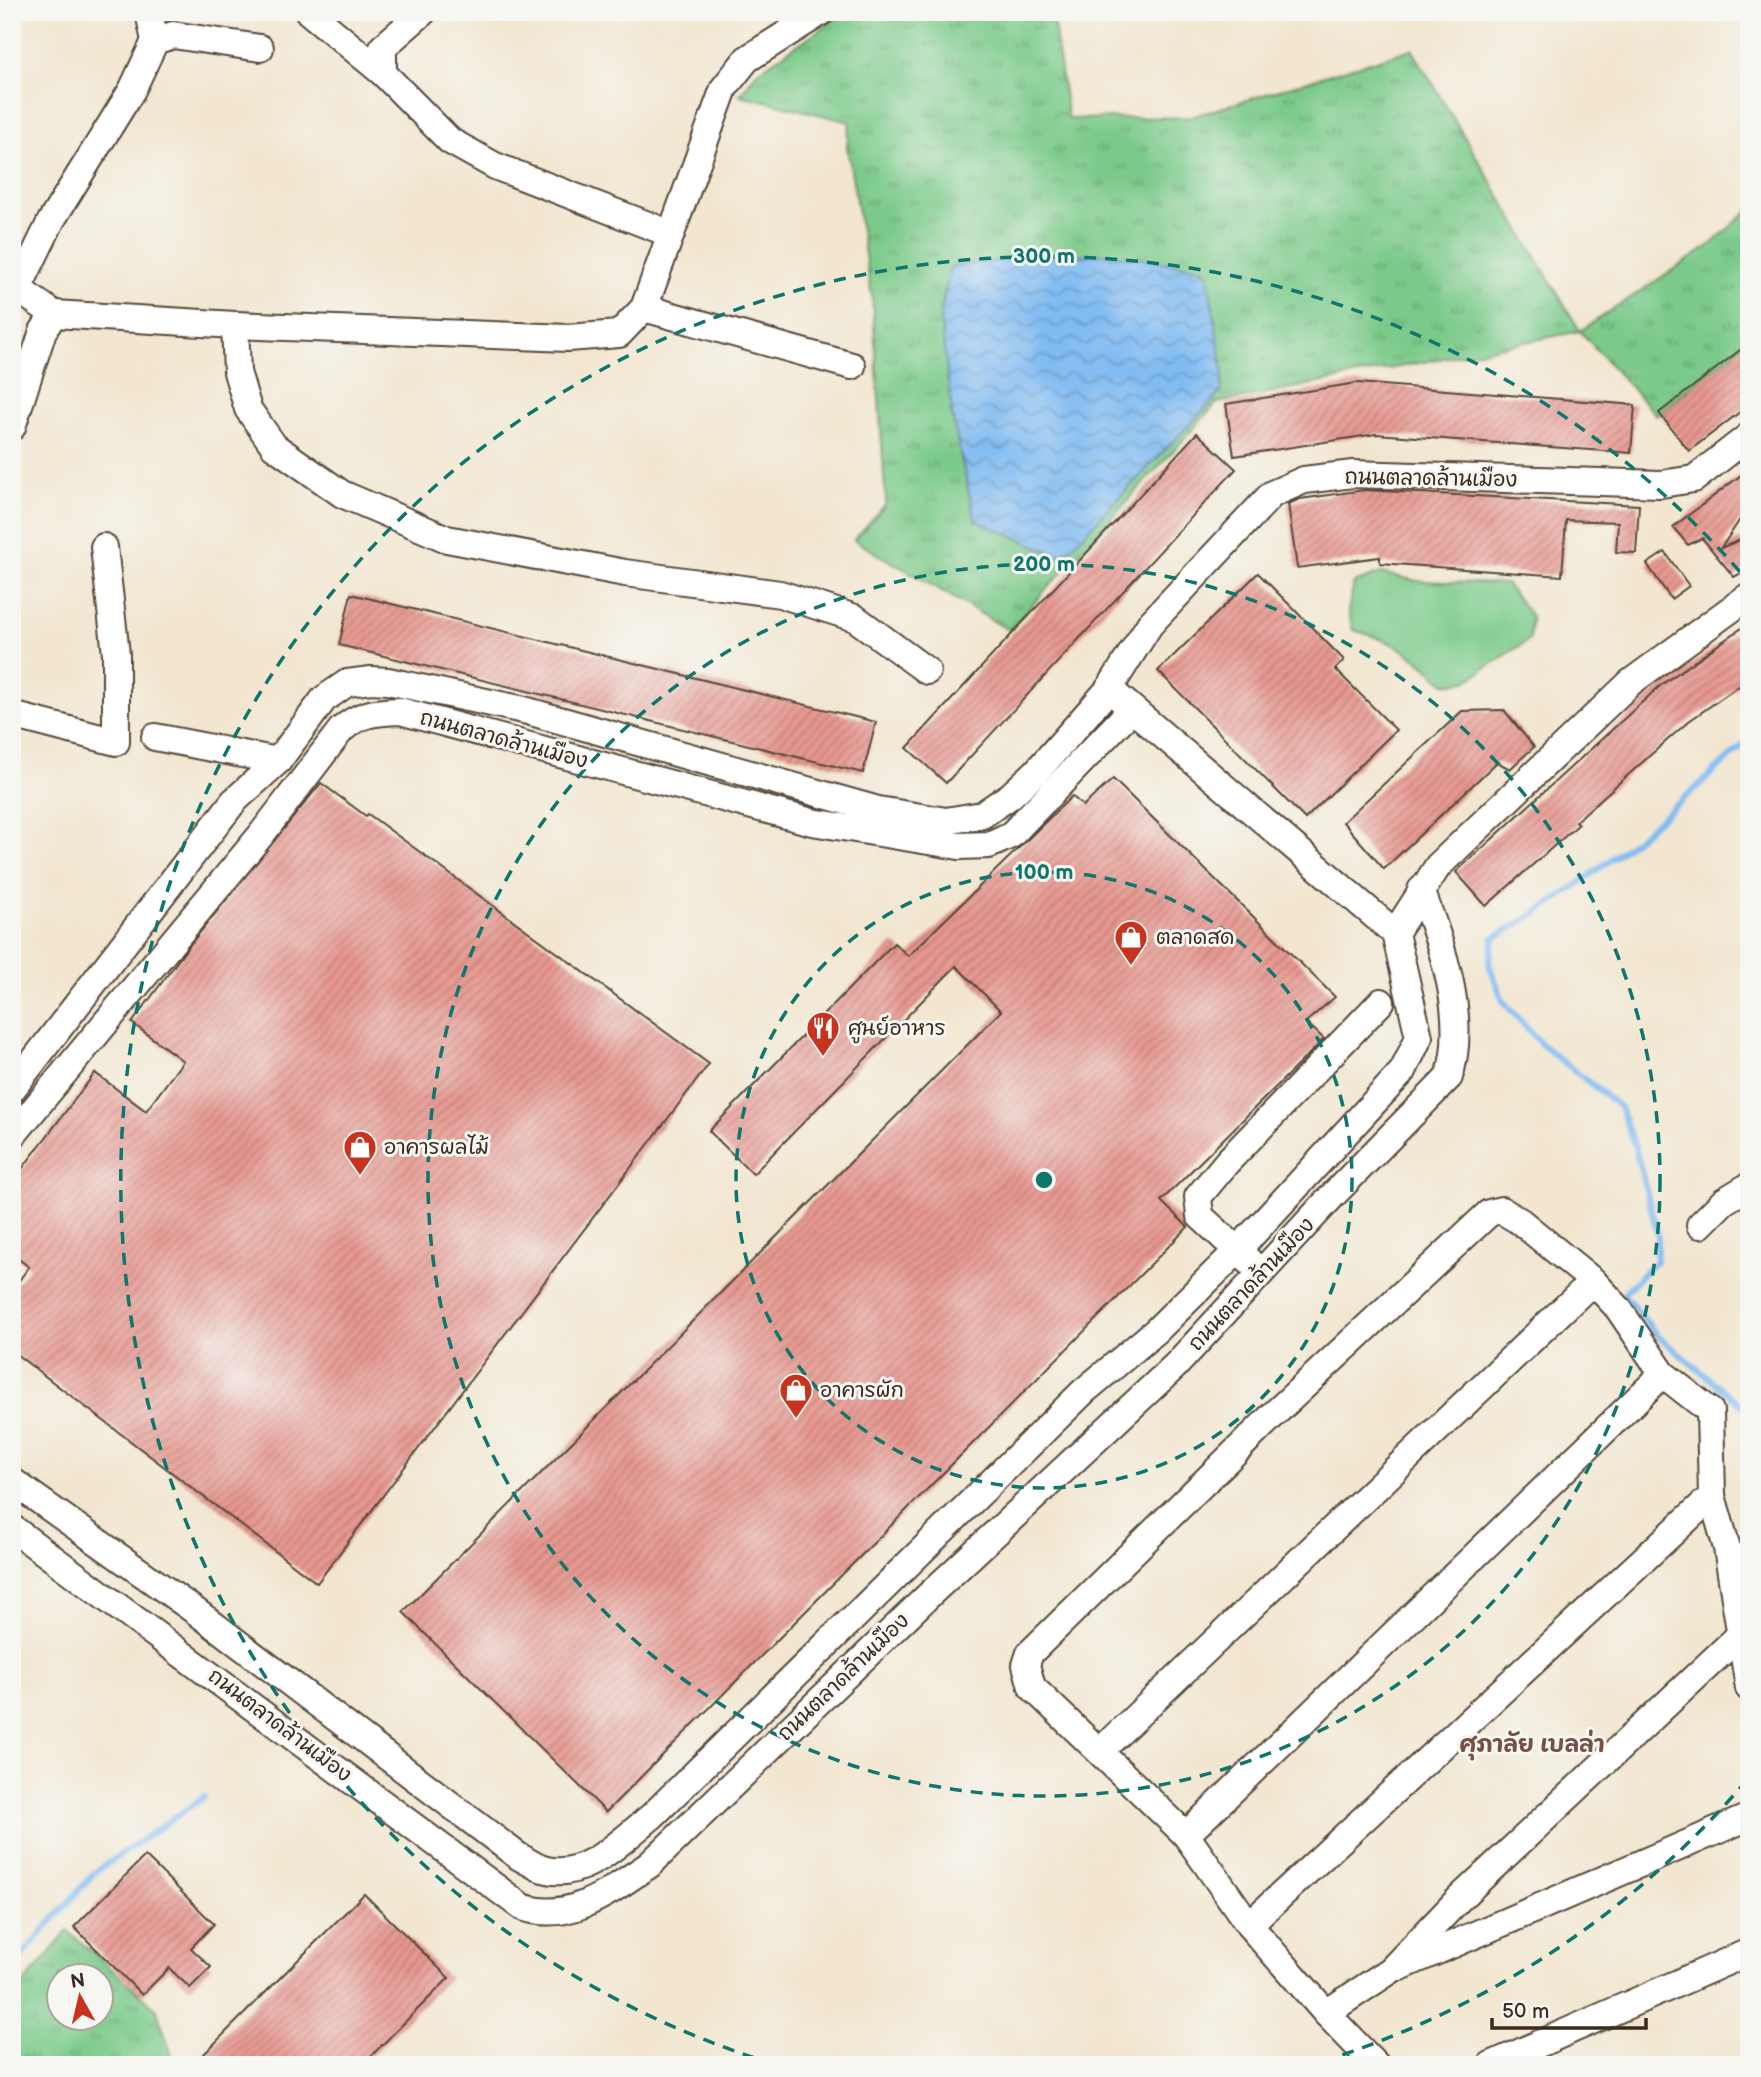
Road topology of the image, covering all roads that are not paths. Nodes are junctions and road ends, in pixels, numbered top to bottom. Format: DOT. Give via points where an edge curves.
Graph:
graph roads {
  1 [pos="149,12"];
  2 [pos="309,12"];
  3 [pos="423,12"];
  4 [pos="821,12"];
  5 [pos="155,41"];
  6 [pos="260,48"];
  7 [pos="383,73"];
  8 [pos="671,234"];
  9 [pos="15,288"];
  10 [pos="644,308"];
  11 [pos="54,314"];
  12 [pos="234,325"];
  13 [pos="852,366"];
  14 [pos="12,427"];
  15 [pos="1749,436"];
  16 [pos="104,547"];
  17 [pos="1749,596"];
  18 [pos="927,671"];
  19 [pos="1109,689"];
  20 [pos="1131,710"];
  21 [pos="12,715"];
  22 [pos="155,737"];
  23 [pos="278,761"];
  24 [pos="234,801"];
  25 [pos="269,825"];
  26 [pos="1421,890"];
  27 [pos="1395,933"];
  28 [pos="82,998"];
  29 [pos="1381,1002"];
  30 [pos="112,1016"];
  31 [pos="12,1089"];
  32 [pos="12,1136"];
  33 [pos="1749,1186"];
  34 [pos="1700,1225"];
  35 [pos="1237,1251"];
  36 [pos="1261,1272"];
  37 [pos="1593,1281"];
  38 [pos="1663,1374"];
  39 [pos="1018,1455"];
  40 [pos="1046,1485"];
  41 [pos="16,1492"];
  42 [pos="1712,1496"];
  43 [pos="12,1528"];
  44 [pos="1739,1636"];
  45 [pos="834,1637"];
  46 [pos="859,1662"];
  47 [pos="290,1683"];
  48 [pos="1749,1688"];
  49 [pos="267,1716"];
  50 [pos="1100,1751"];
  51 [pos="1749,1817"];
  52 [pos="1186,1835"];
  53 [pos="504,1846"];
  54 [pos="481,1876"];
  55 [pos="1249,1925"];
  56 [pos="1749,1952"];
  57 [pos="1391,1970"];
  58 [pos="1325,2013"];
  59 [pos="1376,2065"];
  60 [pos="1491,2065"];
  1 -- 5 [label="street"];
  2 -- 7 [label="street"];
  3 -- 7 [label="street" via="383,47"];
  4 -- 8 [label="street" via="747,59 724,88"];
  5 -- 6 [label="street" via="173,35"];
  5 -- 9 [label="street" via="132,90"];
  7 -- 8 [label="street" via="450,141 495,166"];
  8 -- 10 [label="street"];
  9 -- 11 [label="street"];
  10 -- 12 [label="street" via="620,334 568,338"];
  10 -- 13 [label="street"];
  11 -- 12 [label="street"];
  11 -- 14 [label="street" via="43,331"];
  12 -- 18 [label="street" via="237,372 248,409 274,446 342,494 447,539 625,573 780,594 855,618"];
  15 -- 19 [label="street, ถนนตลาดล้านเมือง" via="1693,480 1661,484 1353,474 1304,480 1272,494 1150,624"];
  16 -- 21 [label="street" via="116,654 116,742"];
  17 -- 26 [label="street" via="1631,682 1438,866"];
  19 -- 20 [label="street"];
  19 -- 23 [label="street, ถนนตลาดล้านเมือง" via="1010,796 982,815 946,821 878,810 524,710 388,681 347,683 324,699"];
  20 -- 25 [label="street, ถนนตลาดล้านเมือง" via="1011,835 989,845 959,846 812,822 400,711 370,712 341,730"];
  20 -- 27 [label="street"];
  22 -- 23 [label="street"];
  23 -- 24 [label="street, ถนนตลาดล้านเมือง"];
  24 -- 25 [label="street"];
  24 -- 28 [label="street, ถนนตลาดล้านเมือง"];
  25 -- 30 [label="street, ถนนตลาดล้านเมือง"];
  26 -- 27 [label="street"];
  26 -- 36 [label="street, ถนนตลาดล้านเมือง" via="1439,940 1454,1013 1457,1053 1449,1077"];
  27 -- 35 [label="street, ถนนตลาดล้านเมือง" via="1415,1008 1416,1046 1403,1071"];
  28 -- 30 [label="street"];
  28 -- 31 [label="street, ถนนตลาดล้านเมือง"];
  29 -- 35 [label="street" via="1198,1197 1200,1216"];
  30 -- 32 [label="street, ถนนตลาดล้านเมือง"];
  33 -- 34 [label="street" via="1724,1201"];
  35 -- 36 [label="street"];
  35 -- 39 [label="street, ถนนตลาดล้านเมือง"];
  36 -- 40 [label="street, ถนนตลาดล้านเมือง" via="1175,1366"];
  37 -- 38 [label="street" via="1618,1308"];
  37 -- 50 [label="street"];
  37 -- 50 [label="street" via="1501,1210 1480,1218 1030,1653 1027,1665 1032,1687"];
  38 -- 42 [label="street" via="1710,1411"];
  38 -- 52 [label="street"];
  39 -- 40 [label="street"];
  39 -- 45 [label="street, ถนนตลาดล้านเมือง"];
  40 -- 46 [label="street, ถนนตลาดล้านเมือง"];
  41 -- 47 [label="street, ถนนตลาดล้านเมือง"];
  42 -- 44 [label="street" via="1727,1548"];
  42 -- 55 [label="street"];
  43 -- 49 [label="street, ถนนตลาดล้านเมือง"];
  44 -- 48 [label="street"];
  44 -- 57 [label="street" via="1460,1898"];
  45 -- 46 [label="street"];
  45 -- 53 [label="street, ถนนตลาดล้านเมือง" via="652,1816 597,1859 569,1871 543,1869"];
  46 -- 54 [label="street, ถนนตลาดล้านเมือง" via="649,1865 597,1900 567,1911 540,1913 522,1907"];
  47 -- 49 [label="street"];
  47 -- 53 [label="street, ถนนตลาดล้านเมือง"];
  49 -- 54 [label="street, ถนนตลาดล้านเมือง"];
  50 -- 52 [label="street"];
  51 -- 57 [label="street"];
  52 -- 55 [label="street"];
  53 -- 54 [label="street"];
  55 -- 58 [label="street"];
  56 -- 60 [label="street"];
  57 -- 58 [label="street"];
  58 -- 59 [label="street"];
}
